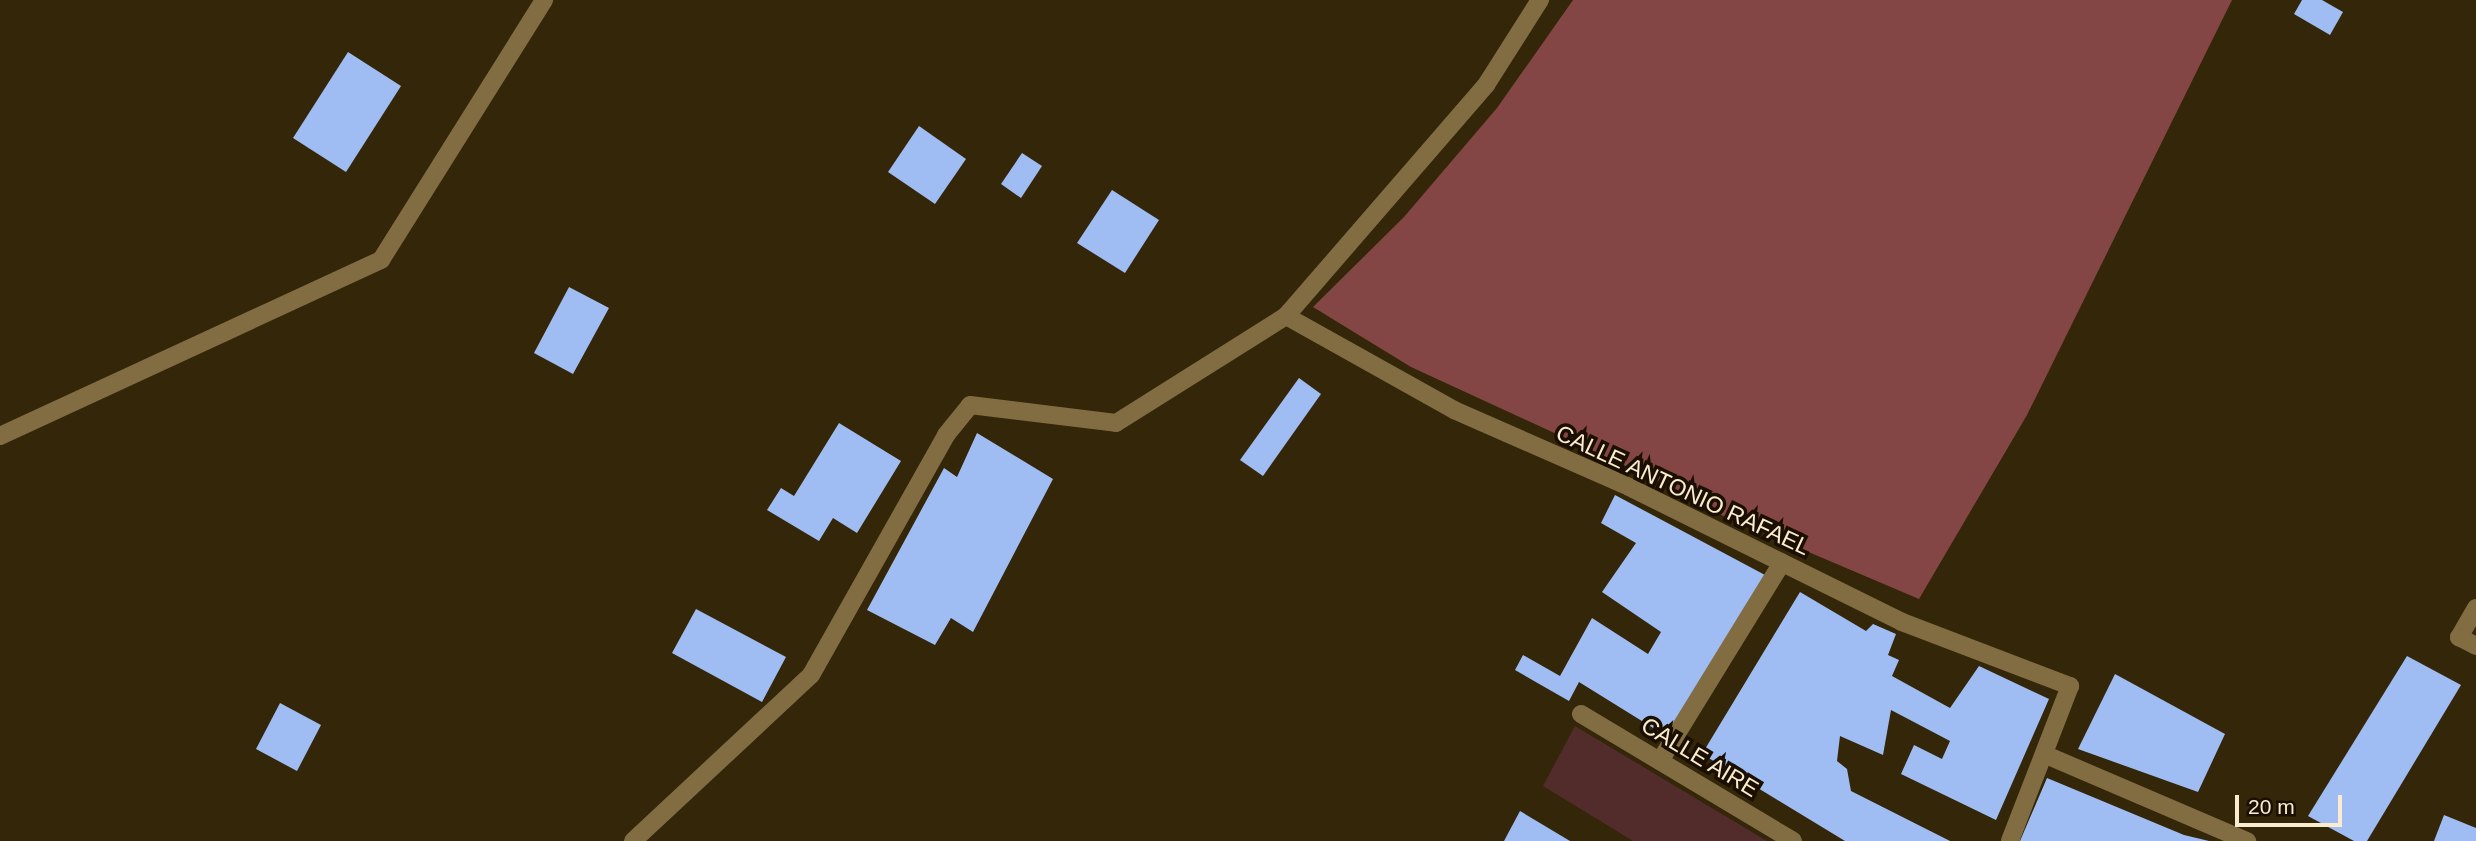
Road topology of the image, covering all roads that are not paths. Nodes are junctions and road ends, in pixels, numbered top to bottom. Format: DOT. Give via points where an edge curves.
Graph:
graph roads {
  1 [pos="544,0"];
  2 [pos="1540,0"];
  3 [pos="1286,316"];
  4 [pos="0,436"];
  5 [pos="1782,563"];
  6 [pos="2476,608"];
  7 [pos="2476,646"];
  8 [pos="1581,715"];
  9 [pos="2046,755"];
  10 [pos="1660,761"];
  11 [pos="633,841"];
  12 [pos="1793,841"];
  13 [pos="2010,841"];
  14 [pos="2247,841"];
  1 -- 4 [label="street" via="381,260"];
  2 -- 3 [label="street" via="1486,85"];
  3 -- 5 [label="street, CALLE ANTONIO RAFAEL" via="1454,410"];
  3 -- 11 [label="street" via="1116,423 971,405 946,435 811,675"];
  5 -- 9 [label="street, CALLE ANTONIO RAFAEL" via="1902,622 2070,686"];
  5 -- 10 [label="street"];
  6 -- 7 [label="street" via="2459,637"];
  8 -- 10 [label="street, CALLE AIRE"];
  9 -- 13 [label="street"];
  9 -- 14 [label="street"];
  10 -- 12 [label="street, CALLE AIRE"];
}
